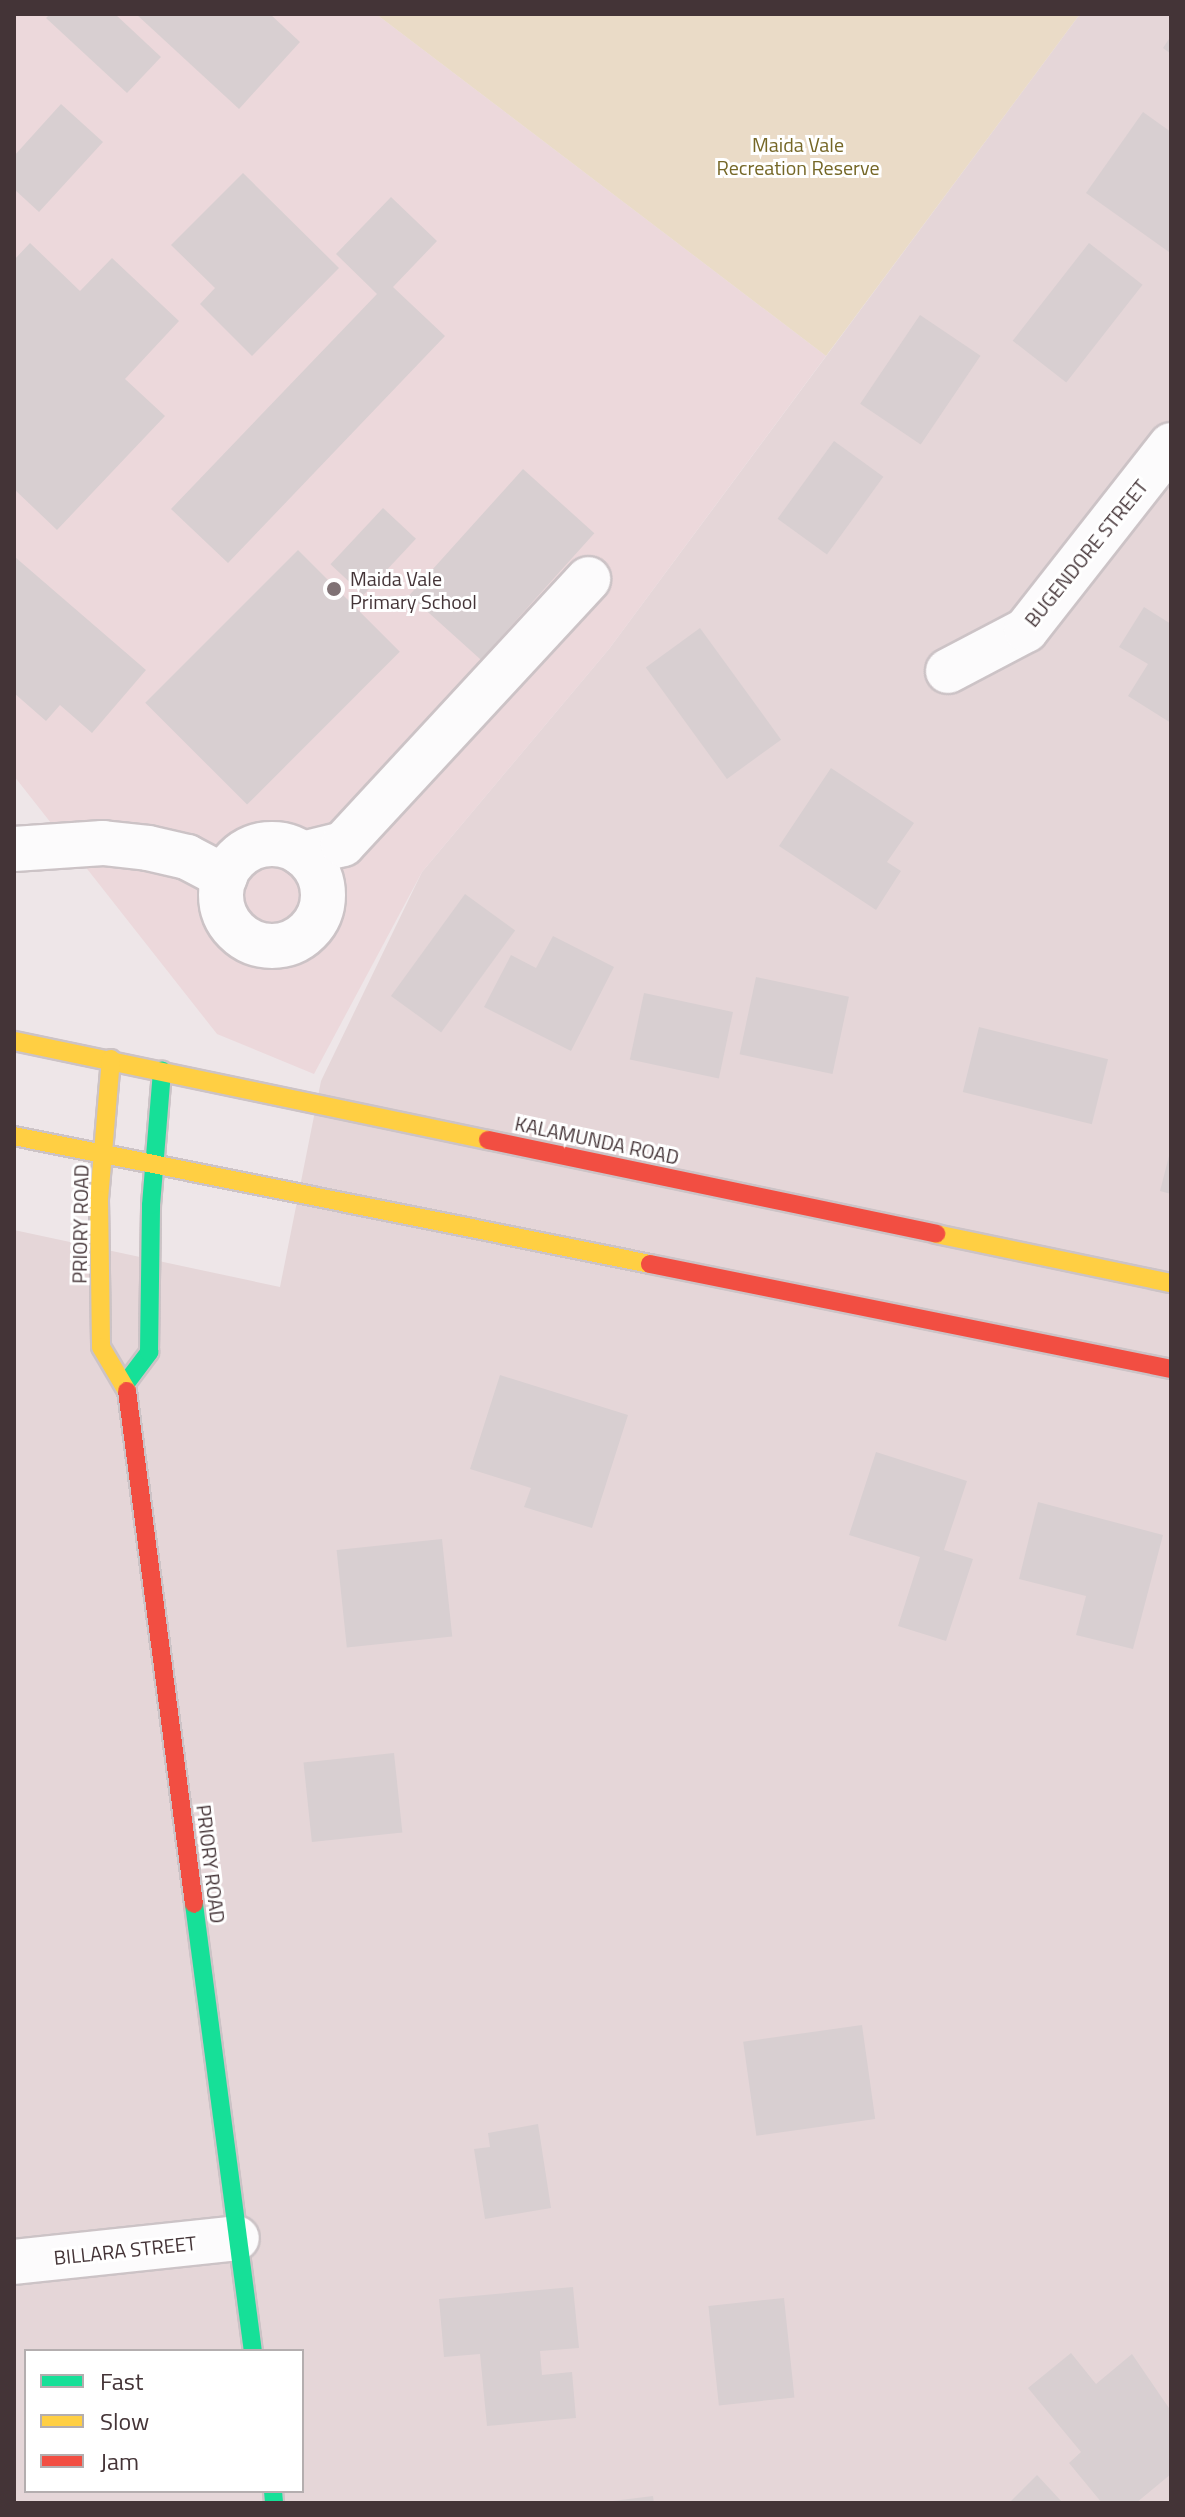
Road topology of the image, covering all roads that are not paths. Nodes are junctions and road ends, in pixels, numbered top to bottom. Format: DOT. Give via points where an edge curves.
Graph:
graph roads {
  1 [pos="1165,466"];
  2 [pos="588,579"];
  3 [pos="948,671"];
  4 [pos="14,849"];
  5 [pos="302,854"];
  6 [pos="225,877"];
  7 [pos="14,1041"];
  8 [pos="111,1059"];
  9 [pos="162,1070"];
  10 [pos="14,1136"];
  11 [pos="103,1155"];
  12 [pos="153,1165"];
  13 [pos="1171,1283"];
  14 [pos="1171,1369"];
  15 [pos="126,1383"];
  16 [pos="237,2238"];
  17 [pos="14,2262"];
  18 [pos="253,2349"];
  1 -- 3 [label="street, BUGENDORE STREET" via="1026,630"];
  2 -- 5 [label="street" via="343,844"];
  4 -- 6 [label="street" via="103,843 148,848 187,857"];
  5 -- 6 [label="street" via="288,847 258,846 233,863"];
  5 -- 6 [label="street" via="321,881 322,904 314,925 287,944 264,946 235,930 221,899"];
  7 -- 8 [label="main road, KALAMUNDA ROAD"];
  8 -- 9 [label="main road, KALAMUNDA ROAD"];
  8 -- 11 [label="main road, PRIORY ROAD"];
  9 -- 12 [label="main road"];
  9 -- 13 [label="main road, KALAMUNDA ROAD"];
  10 -- 11 [label="main road"];
  11 -- 12 [label="main road"];
  11 -- 15 [label="main road, PRIORY ROAD" via="101,1347"];
  12 -- 14 [label="main road"];
  12 -- 15 [label="main road" via="149,1352"];
  15 -- 16 [label="main road, PRIORY ROAD"];
  16 -- 17 [label="street, BILLARA STREET"];
  16 -- 18 [label="main road, PRIORY ROAD"];
}
